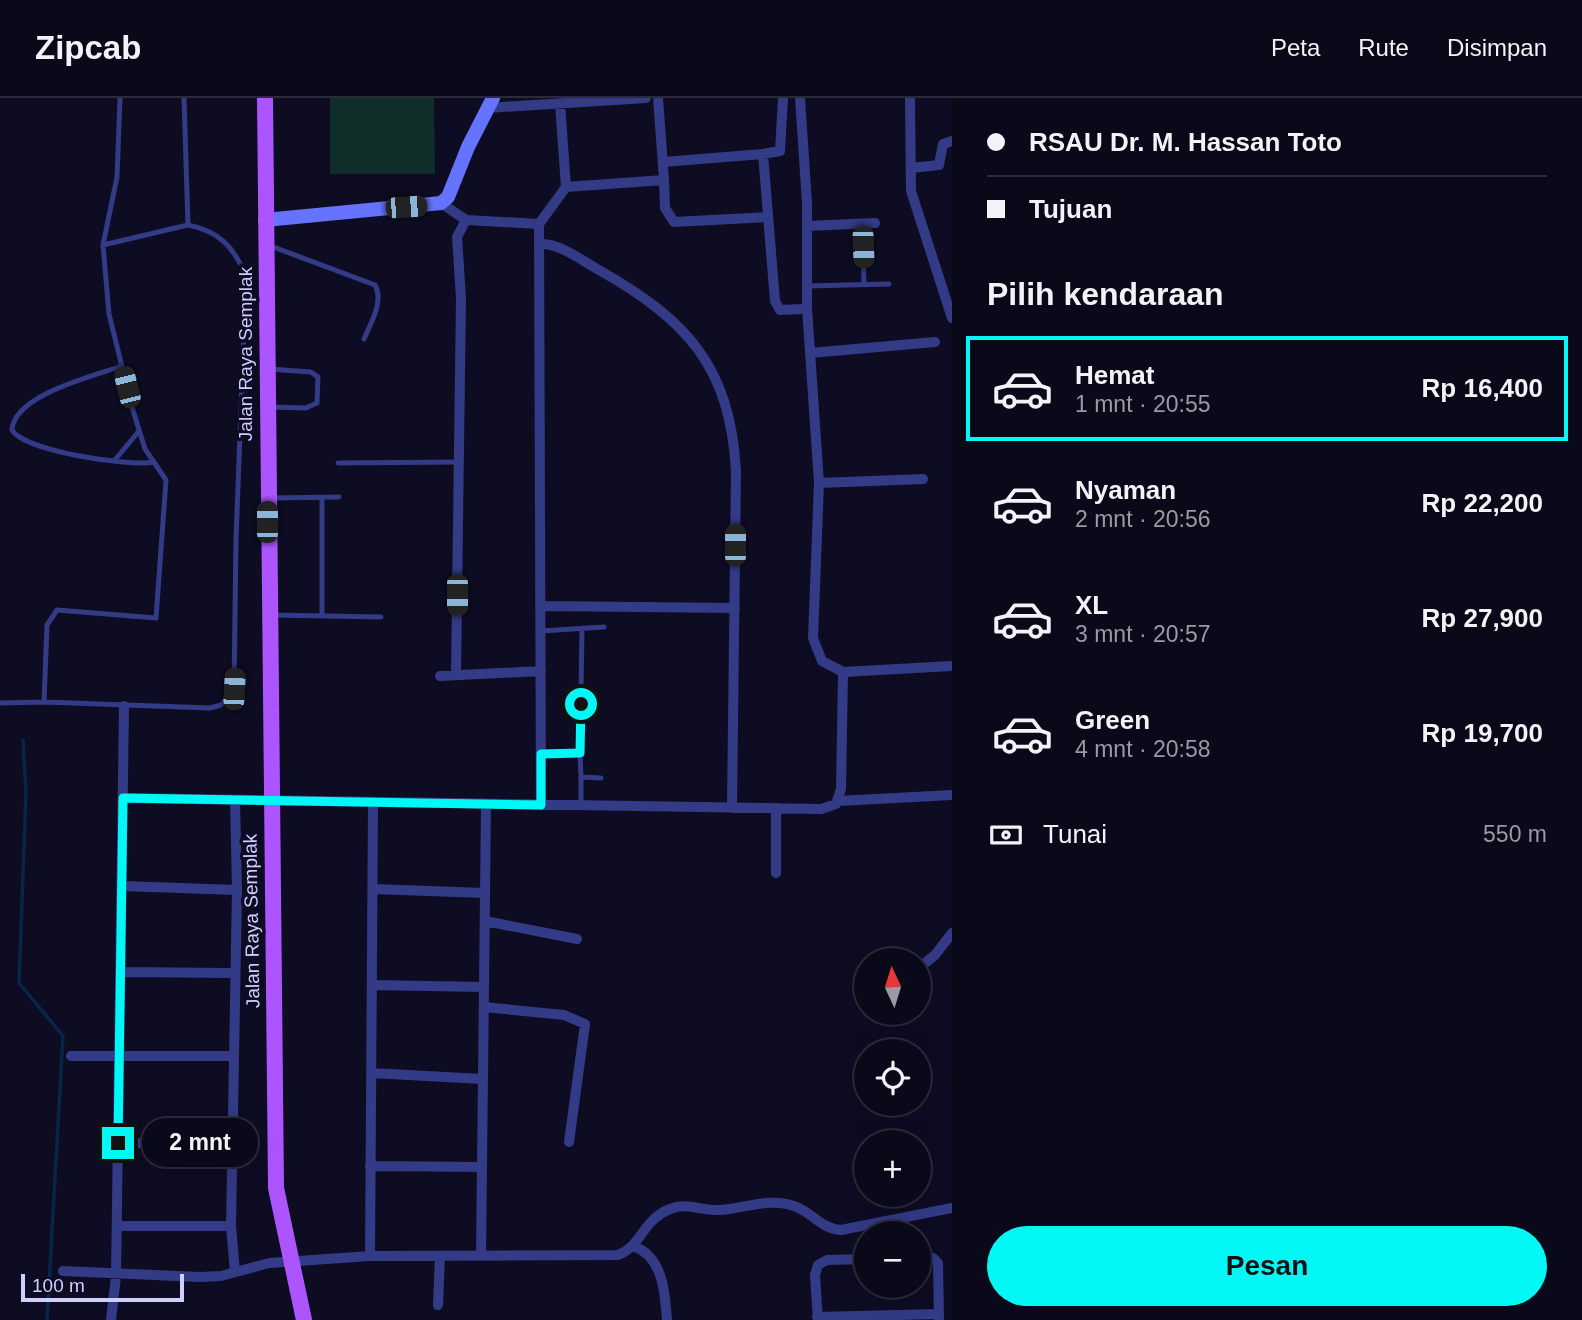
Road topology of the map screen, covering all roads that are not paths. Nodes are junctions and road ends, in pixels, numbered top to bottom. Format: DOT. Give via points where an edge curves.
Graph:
graph roads {
  1 [pos="120,98"];
  2 [pos="184,98"];
  3 [pos="265,98"];
  4 [pos="509,98"];
  5 [pos="646,98"];
  6 [pos="658,98"];
  7 [pos="783,98"];
  8 [pos="800,98"];
  9 [pos="910,98"];
  10 [pos="489,103"];
  11 [pos="560,104"];
  12 [pos="523,106"];
  13 [pos="952,141"];
  14 [pos="764,154"];
  15 [pos="663,162"];
  16 [pos="911,169"];
  17 [pos="664,180"];
  18 [pos="566,187"];
  19 [pos="441,203"];
  20 [pos="768,217"];
  21 [pos="265,220"];
  22 [pos="466,220"];
  23 [pos="875,223"];
  24 [pos="188,225"];
  25 [pos="538,225"];
  26 [pos="807,226"];
  27 [pos="265,244"];
  28 [pos="541,244"];
  29 [pos="103,245"];
  30 [pos="863,247"];
  31 [pos="889,284"];
  32 [pos="864,285"];
  33 [pos="807,286"];
  34 [pos="802,309"];
  35 [pos="952,318"];
  36 [pos="364,339"];
  37 [pos="935,342"];
  38 [pos="810,353"];
  39 [pos="122,366"];
  40 [pos="266,369"];
  41 [pos="267,407"];
  42 [pos="139,431"];
  43 [pos="114,461"];
  44 [pos="154,462"];
  45 [pos="458,462"];
  46 [pos="338,463"];
  47 [pos="923,479"];
  48 [pos="818,483"];
  49 [pos="339,497"];
  50 [pos="267,498"];
  51 [pos="322,498"];
  52 [pos="541,606"];
  53 [pos="734,608"];
  54 [pos="268,615"];
  55 [pos="322,616"];
  56 [pos="380,617"];
  57 [pos="604,628"];
  58 [pos="582,629"];
  59 [pos="541,631"];
  60 [pos="952,666"];
  61 [pos="541,671"];
  62 [pos="843,672"];
  63 [pos="456,674"];
  64 [pos="440,676"];
  65 [pos="44,702"];
  66 [pos="0,703"];
  67 [pos="124,706"];
  68 [pos="580,753"];
  69 [pos="541,754"];
  70 [pos="581,777"];
  71 [pos="601,778"];
  72 [pos="952,795"];
  73 [pos="123,798"];
  74 [pos="235,800"];
  75 [pos="270,800"];
  76 [pos="581,800"];
  77 [pos="838,801"];
  78 [pos="373,803"];
  79 [pos="486,805"];
  80 [pos="541,805"];
  81 [pos="732,808"];
  82 [pos="776,808"];
  83 [pos="776,873"];
  84 [pos="121,886"];
  85 [pos="373,889"];
  86 [pos="237,890"];
  87 [pos="485,893"];
  88 [pos="485,921"];
  89 [pos="952,933"];
  90 [pos="577,939"];
  91 [pos="931,958"];
  92 [pos="120,972"];
  93 [pos="234,973"];
  94 [pos="372,985"];
  95 [pos="484,987"];
  96 [pos="484,1007"];
  97 [pos="71,1056"];
  98 [pos="119,1056"];
  99 [pos="234,1056"];
  100 [pos="371,1073"];
  101 [pos="483,1079"];
  102 [pos="569,1142"];
  103 [pos="118,1143"];
  104 [pos="232,1144"];
  105 [pos="370,1166"];
  106 [pos="482,1167"];
  107 [pos="952,1208"];
  108 [pos="117,1226"];
  109 [pos="231,1226"];
  110 [pos="634,1246"];
  111 [pos="369,1256"];
  112 [pos="440,1256"];
  113 [pos="481,1256"];
  114 [pos="931,1258"];
  115 [pos="854,1259"];
  116 [pos="290,1261"];
  117 [pos="63,1271"];
  118 [pos="235,1272"];
  119 [pos="116,1276"];
  120 [pos="438,1305"];
  121 [pos="939,1317"];
  122 [pos="818,1318"];
  123 [pos="111,1320"];
  124 [pos="304,1320"];
  125 [pos="667,1320"];
  1 -- 29 [label="lane" via="117,177"];
  2 -- 24 [label="lane"];
  3 -- 21 [label="main road, Jalan Raya Semplak"];
  4 -- 12 [label="street"];
  5 -- 11 [label="street"];
  6 -- 15 [label="street"];
  7 -- 14 [label="street" via="780,150"];
  8 -- 26 [label="street"];
  9 -- 16 [label="street"];
  10 -- 12 [label="street"];
  10 -- 19 [label="street" via="448,197"];
  11 -- 12 [label="street"];
  11 -- 18 [label="street"];
  13 -- 16 [label="street" via="943,144 939,165"];
  14 -- 15 [label="street"];
  14 -- 20 [label="street"];
  15 -- 17 [label="street"];
  16 -- 35 [label="street" via="911,191"];
  17 -- 18 [label="street"];
  17 -- 20 [label="street" via="665,208 674,222"];
  18 -- 25 [label="street"];
  19 -- 21 [label="street"];
  19 -- 22 [label="street"];
  20 -- 34 [label="street" via="777,307"];
  21 -- 27 [label="main road, Jalan Raya Semplak"];
  22 -- 25 [label="street"];
  22 -- 45 [label="street" via="457,237 461,298"];
  23 -- 26 [label="street"];
  24 -- 29 [label="lane"];
  24 -- 67 [label="lane" via="222,238 246,276 234,689 221,705 211,708"];
  25 -- 28 [label="street"];
  26 -- 33 [label="street"];
  27 -- 36 [label="lane" via="375,285 377,306"];
  27 -- 40 [label="main road, Jalan Raya Semplak"];
  28 -- 52 [label="street"];
  28 -- 53 [label="street" via="550,244 659,307 688,334 713,369 728,410 734,449"];
  29 -- 39 [label="lane" via="108,314"];
  30 -- 32 [label="lane"];
  31 -- 32 [label="lane"];
  32 -- 33 [label="lane"];
  33 -- 38 [label="street"];
  37 -- 38 [label="street"];
  38 -- 48 [label="street"];
  39 -- 42 [label="lane"];
  39 -- 43 [label="lane" via="29,402 12,423 12,430 23,441"];
  40 -- 41 [label="main road, Jalan Raya Semplak"];
  40 -- 41 [label="lane" via="310,372 318,377 319,393 317,403 306,408"];
  41 -- 50 [label="main road, Jalan Raya Semplak"];
  42 -- 43 [label="lane"];
  42 -- 44 [label="lane"];
  43 -- 44 [label="lane"];
  44 -- 65 [label="lane" via="166,480 156,618 57,610 47,625"];
  45 -- 46 [label="lane"];
  45 -- 63 [label="street"];
  47 -- 48 [label="street"];
  48 -- 62 [label="street" via="814,644 822,661"];
  49 -- 51 [label="lane"];
  50 -- 51 [label="lane"];
  50 -- 54 [label="main road, Jalan Raya Semplak"];
  51 -- 55 [label="lane"];
  52 -- 53 [label="street"];
  52 -- 59 [label="street"];
  53 -- 81 [label="street"];
  54 -- 55 [label="lane"];
  54 -- 75 [label="main road, Jalan Raya Semplak"];
  55 -- 56 [label="lane"];
  57 -- 58 [label="lane"];
  58 -- 59 [label="lane"];
  58 -- 68 [label="lane"];
  59 -- 61 [label="street"];
  60 -- 62 [label="street"];
  61 -- 63 [label="street"];
  61 -- 69 [label="street"];
  62 -- 77 [label="street"];
  63 -- 64 [label="street"];
  65 -- 66 [label="lane"];
  65 -- 67 [label="lane"];
  67 -- 73 [label="street"];
  68 -- 69 [label="lane"];
  68 -- 70 [label="lane"];
  69 -- 80 [label="street"];
  70 -- 71 [label="lane"];
  70 -- 76 [label="lane"];
  72 -- 77 [label="street"];
  73 -- 74 [label="street"];
  73 -- 84 [label="street"];
  74 -- 75 [label="street"];
  74 -- 86 [label="street"];
  75 -- 78 [label="street"];
  75 -- 116 [label="main road, Jalan Raya Semplak" via="276,1188"];
  77 -- 82 [label="street" via="821,809"];
  78 -- 79 [label="street"];
  78 -- 85 [label="street"];
  79 -- 80 [label="street"];
  79 -- 87 [label="street"];
  80 -- 81 [label="street"];
  81 -- 82 [label="street"];
  82 -- 83 [label="street"];
  84 -- 86 [label="street"];
  84 -- 92 [label="street"];
  85 -- 87 [label="street"];
  85 -- 94 [label="street"];
  86 -- 93 [label="street"];
  87 -- 88 [label="street"];
  88 -- 90 [label="street"];
  88 -- 95 [label="street"];
  89 -- 91 [label="street"];
  92 -- 93 [label="street"];
  92 -- 98 [label="street"];
  93 -- 99 [label="street"];
  94 -- 95 [label="street"];
  94 -- 100 [label="street"];
  95 -- 96 [label="street"];
  96 -- 101 [label="street"];
  96 -- 102 [label="street" via="564,1015 585,1024"];
  97 -- 98 [label="street"];
  98 -- 99 [label="street"];
  98 -- 103 [label="street"];
  99 -- 104 [label="street"];
  100 -- 101 [label="street"];
  100 -- 105 [label="street"];
  101 -- 106 [label="street"];
  103 -- 104 [label="street"];
  103 -- 108 [label="street"];
  104 -- 109 [label="street"];
  105 -- 106 [label="street"];
  105 -- 111 [label="street"];
  106 -- 113 [label="street"];
  107 -- 110 [label="street" via="841,1230 828,1229 786,1203 718,1210 686,1205 671,1208 647,1224"];
  108 -- 109 [label="street"];
  108 -- 119 [label="street"];
  109 -- 118 [label="street"];
  110 -- 113 [label="street" via="618,1255"];
  110 -- 125 [label="street" via="649,1253 655,1263 664,1287"];
  111 -- 112 [label="street"];
  111 -- 116 [label="street"];
  112 -- 113 [label="street"];
  112 -- 120 [label="street"];
  114 -- 121 [label="street" via="938,1263"];
  115 -- 122 [label="street" via="827,1260 818,1265"];
  116 -- 118 [label="street"];
  116 -- 124 [label="main road, Jalan Raya Semplak"];
  117 -- 119 [label="street"];
  118 -- 119 [label="street" via="200,1277"];
  119 -- 123 [label="street"];
  121 -- 122 [label="street"];
}
